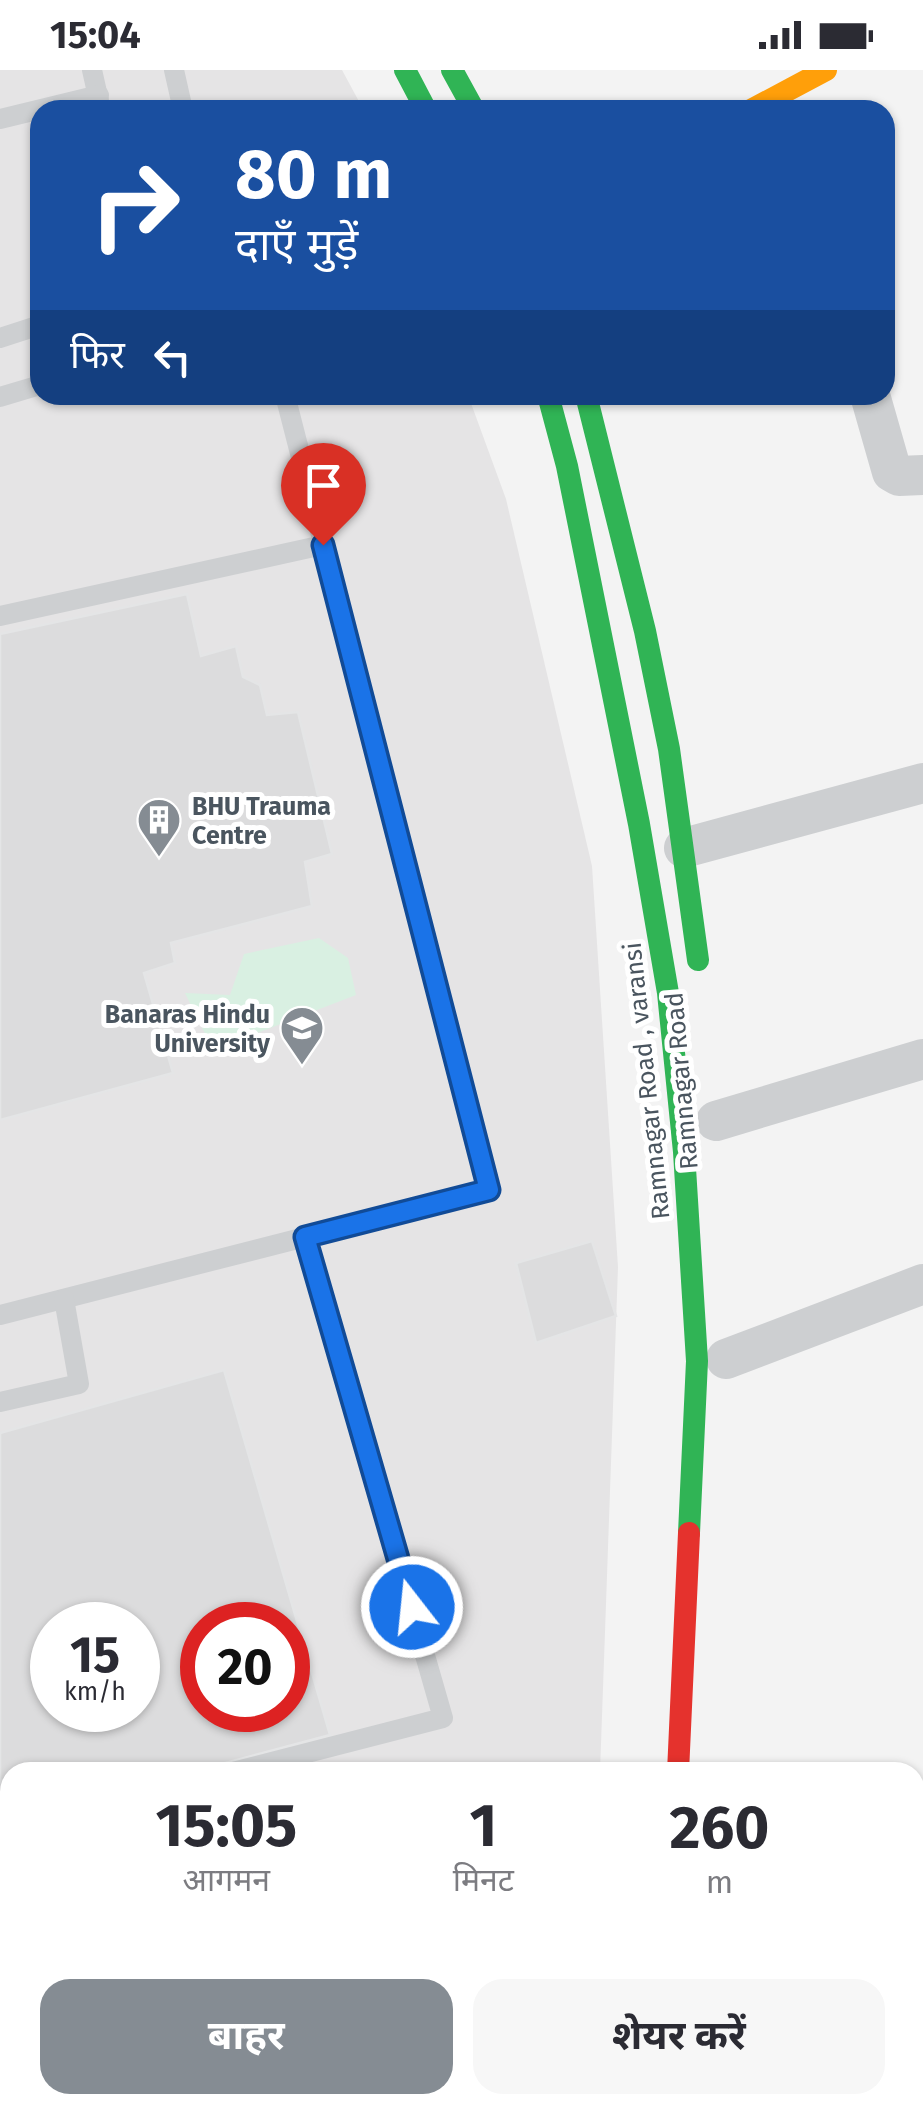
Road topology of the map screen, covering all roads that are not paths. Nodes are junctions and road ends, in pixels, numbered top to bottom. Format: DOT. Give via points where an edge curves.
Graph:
graph roads {
  1 [pos="92,70"];
  2 [pos="174,70"];
  3 [pos="405,70"];
  4 [pos="452,70"];
  5 [pos="809,89"];
  6 [pos="100,100"];
  7 [pos="181,100"];
  8 [pos="421,100"];
  9 [pos="468,100"];
  10 [pos="779,100"];
  11 [pos="30,113"];
  12 [pos="0,118"];
  13 [pos="30,328"];
  14 [pos="0,338"];
  15 [pos="30,388"];
  16 [pos="0,397"];
  17 [pos="288,405"];
  18 [pos="551,405"];
  19 [pos="588,405"];
  20 [pos="873,405"];
  21 [pos="923,474"];
  22 [pos="323,545"];
  23 [pos="0,616"];
  24 [pos="923,782"];
  25 [pos="684,848"];
  26 [pos="700,984"];
  27 [pos="923,1059"];
  28 [pos="716,1120"];
  29 [pos="305,1237"];
  30 [pos="923,1284"];
  31 [pos="64,1299"];
  32 [pos="0,1316"];
  33 [pos="725,1360"];
  34 [pos="0,1402"];
  35 [pos="272,1762"];
  36 [pos="678,1762"];
  1 -- 6 [label="lane"];
  2 -- 7 [label="lane"];
  3 -- 8 [label="main road"];
  4 -- 9 [label="main road"];
  5 -- 10 [label="main road"];
  11 -- 12 [label="lane"];
  13 -- 14 [label="lane"];
  15 -- 16 [label="lane"];
  17 -- 22 [label="lane"];
  18 -- 36 [label="main road, Ramnagar Road , varansi" via="640,824 668,993 684,1152 697,1361"];
  19 -- 25 [label="main road, Ramnagar Road" via="645,632"];
  20 -- 21 [label="street" via="892,472"];
  22 -- 23 [label="lane"];
  22 -- 29 [label="lane" via="489,1190"];
  24 -- 25 [label="street"];
  25 -- 26 [label="main road, Ramnagar Road"];
  27 -- 28 [label="street"];
  29 -- 31 [label="lane"];
  29 -- 35 [label="lane" via="444,1718"];
  30 -- 33 [label="street"];
  31 -- 32 [label="lane"];
  31 -- 34 [label="lane" via="80,1384"];
}
